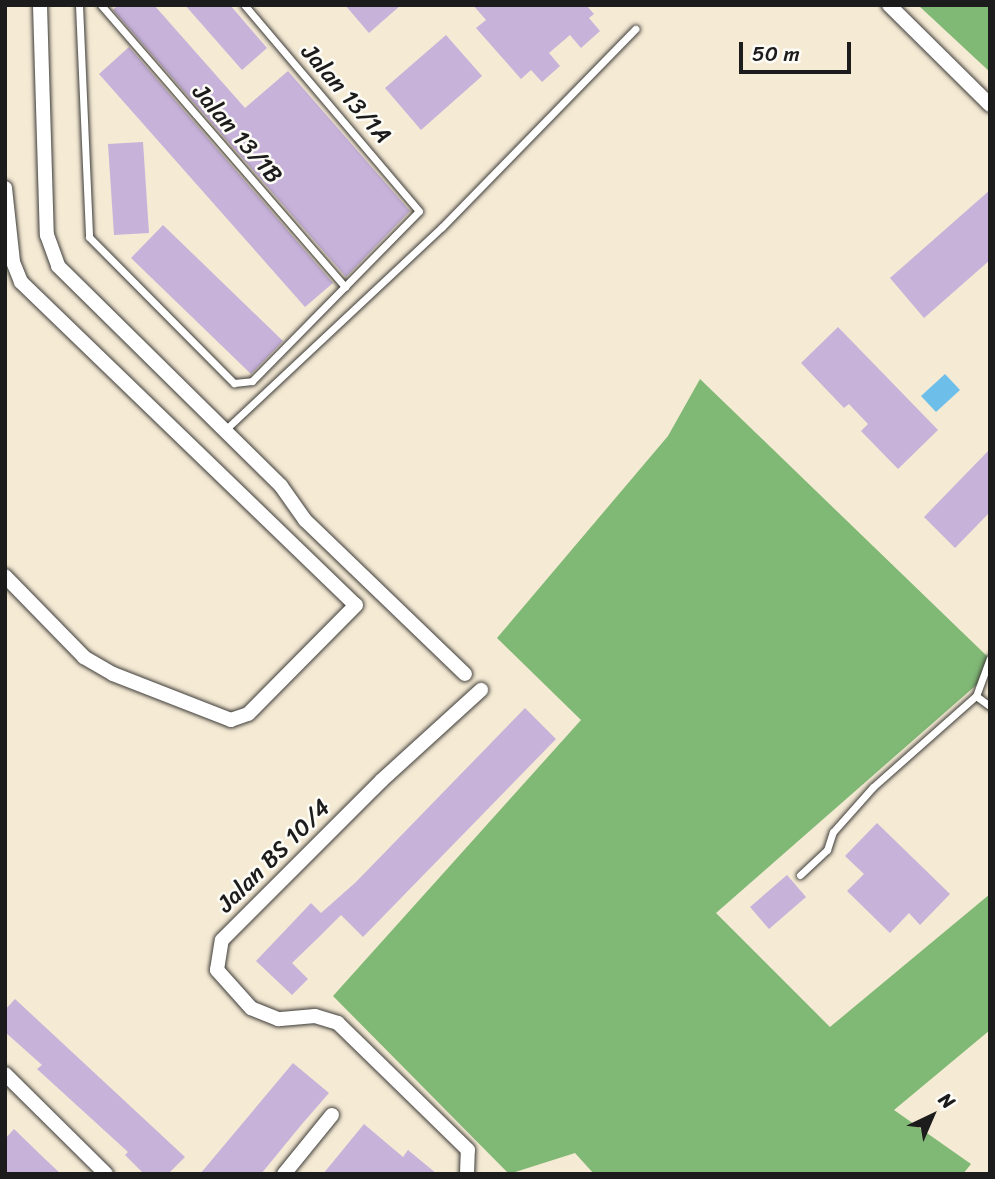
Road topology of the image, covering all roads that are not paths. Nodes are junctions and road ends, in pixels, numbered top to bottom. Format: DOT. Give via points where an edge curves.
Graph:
graph roads {
  1 [pos="40,5"];
  2 [pos="79,5"];
  3 [pos="100,5"];
  4 [pos="244,5"];
  5 [pos="889,5"];
  6 [pos="635,29"];
  7 [pos="990,105"];
  8 [pos="5,188"];
  9 [pos="345,287"];
  10 [pos="225,430"];
  11 [pos="5,576"];
  12 [pos="990,658"];
  13 [pos="466,674"];
  14 [pos="481,690"];
  15 [pos="976,696"];
  16 [pos="990,706"];
  17 [pos="800,875"];
  18 [pos="5,1074"];
  19 [pos="332,1115"];
  20 [pos="106,1174"];
  21 [pos="284,1174"];
  22 [pos="467,1174"];
  1 -- 10 [label="street" via="47,235 58,265"];
  2 -- 9 [label="lane" via="89,237 234,383 252,381"];
  3 -- 9 [label="lane, Jalan 13/1B"];
  4 -- 9 [label="lane, Jalan 13/1A" via="419,209"];
  5 -- 7 [label="street"];
  6 -- 10 [label="lane" via="442,227"];
  8 -- 11 [label="street" via="13,262 21,282 356,605 248,714 231,720 113,674 84,657"];
  10 -- 13 [label="street" via="281,486 305,520"];
  12 -- 15 [label="lane"];
  14 -- 22 [label="street, Jalan BS 10/4" via="382,780 222,940 217,970 251,1008 278,1019 315,1016 338,1023 468,1150"];
  15 -- 16 [label="lane"];
  15 -- 17 [label="lane" via="873,787 834,832 827,850"];
  18 -- 20 [label="street"];
  19 -- 21 [label="street"];
}
